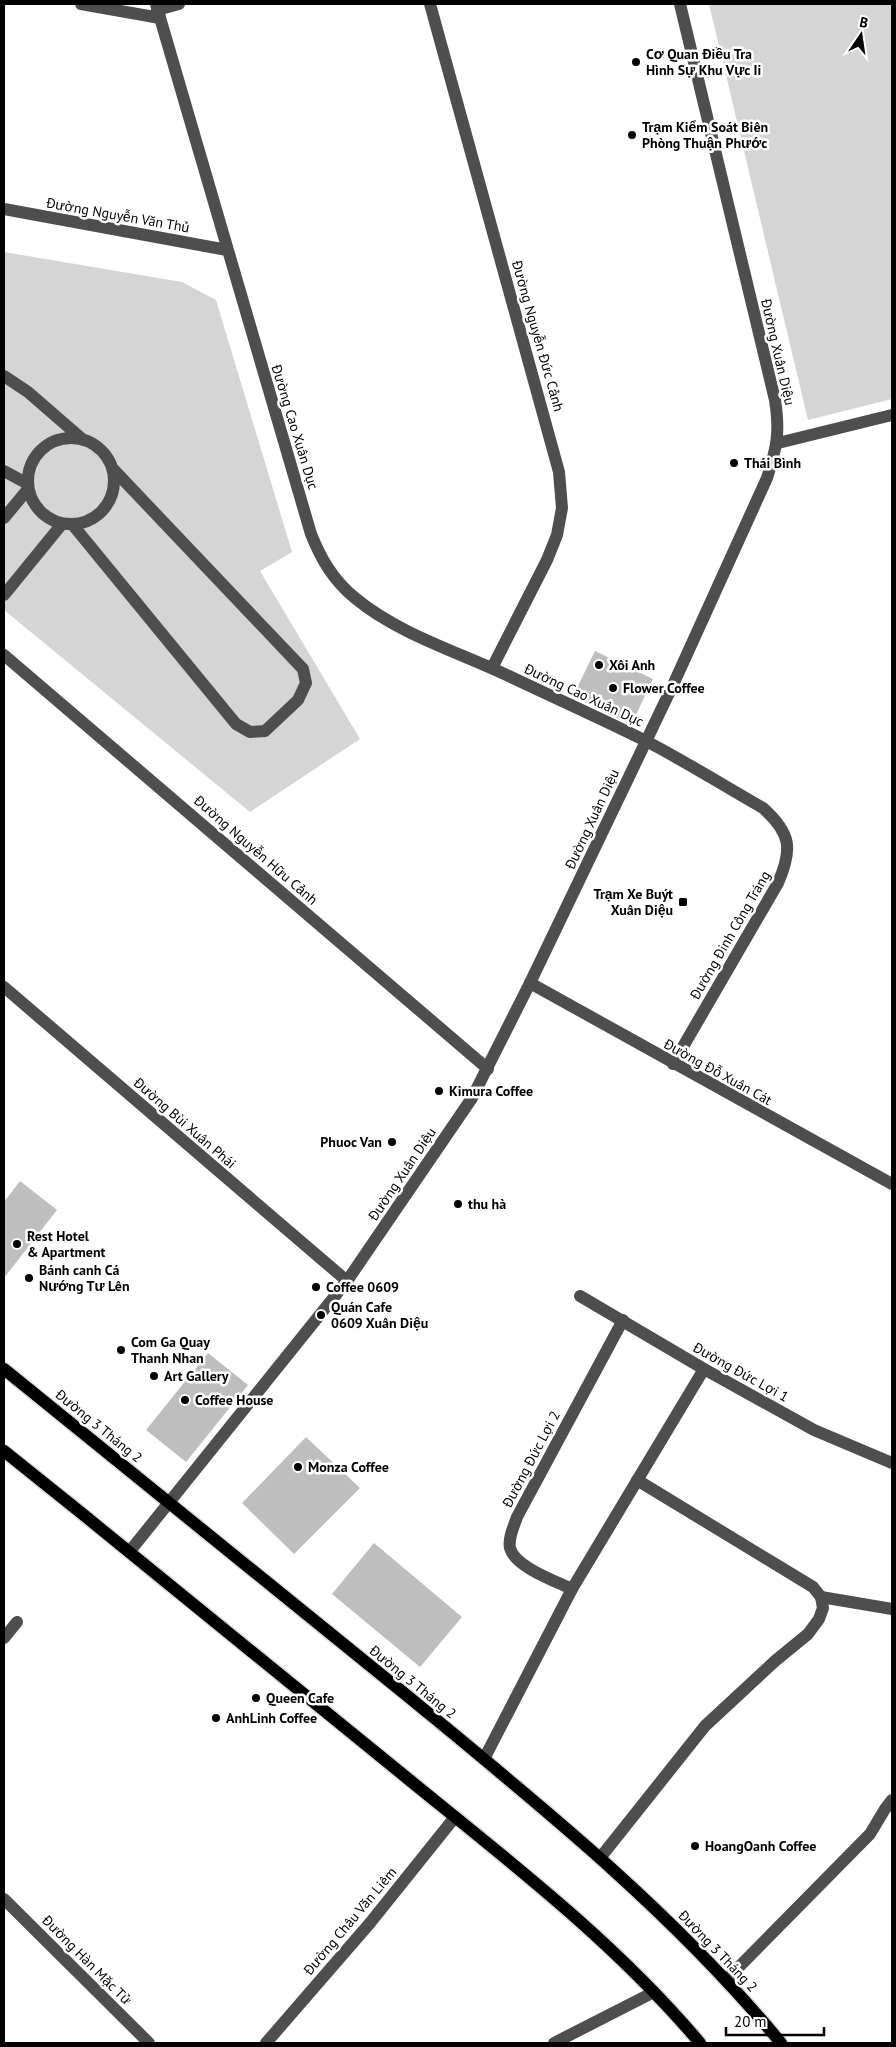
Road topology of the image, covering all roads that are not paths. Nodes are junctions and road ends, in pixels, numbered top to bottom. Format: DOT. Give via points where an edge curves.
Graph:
graph roads {
  1 [pos="81,4"];
  2 [pos="179,4"];
  3 [pos="430,4"];
  4 [pos="680,4"];
  5 [pos="158,11"];
  6 [pos="4,209"];
  7 [pos="227,250"];
  8 [pos="4,376"];
  9 [pos="892,415"];
  10 [pos="81,438"];
  11 [pos="778,443"];
  12 [pos="114,470"];
  13 [pos="4,471"];
  14 [pos="28,486"];
  15 [pos="4,518"];
  16 [pos="67,524"];
  17 [pos="4,595"];
  18 [pos="4,655"];
  19 [pos="492,668"];
  20 [pos="645,741"];
  21 [pos="530,983"];
  22 [pos="4,988"];
  23 [pos="673,1064"];
  24 [pos="488,1069"];
  25 [pos="892,1184"];
  26 [pos="347,1281"];
  27 [pos="580,1296"];
  28 [pos="623,1320"];
  29 [pos="4,1369"];
  30 [pos="704,1369"];
  31 [pos="4,1452"];
  32 [pos="892,1463"];
  33 [pos="637,1480"];
  34 [pos="170,1502"];
  35 [pos="130,1551"];
  36 [pos="572,1589"];
  37 [pos="821,1597"];
  38 [pos="892,1609"];
  39 [pos="17,1622"];
  40 [pos="4,1638"];
  41 [pos="484,1759"];
  42 [pos="892,1800"];
  43 [pos="455,1817"];
  44 [pos="600,1858"];
  45 [pos="4,1899"];
  46 [pos="726,1980"];
  47 [pos="654,1992"];
  48 [pos="149,2043"];
  49 [pos="266,2043"];
  50 [pos="554,2043"];
  51 [pos="700,2043"];
  52 [pos="781,2043"];
  1 -- 5 [label="street"];
  2 -- 5 [label="street"];
  3 -- 19 [label="street, Đường Nguyễn Đức Cảnh" via="559,472 562,508 557,535 548,560"];
  4 -- 11 [label="street, Đường Xuân Diệu" via="775,400"];
  5 -- 7 [label="street, Đường Cao Xuân Dục"];
  6 -- 7 [label="street, Đường Nguyễn Văn Thủ"];
  7 -- 19 [label="street, Đường Cao Xuân Dục" via="311,534 322,561 354,598 374,613 404,630"];
  8 -- 10 [label="street" via="28,392"];
  9 -- 11 [label="street"];
  10 -- 12 [label="street" via="96,445"];
  10 -- 14 [label="street" via="64,438 49,443 37,454 30,468"];
  11 -- 20 [label="street, Đường Xuân Diệu" via="768,478"];
  12 -- 16 [label="street" via="115,486 110,501 100,513 87,521"];
  12 -- 16 [label="street" via="303,669 306,683 298,700 264,731 250,732 236,724"];
  13 -- 14 [label="street"];
  14 -- 15 [label="street"];
  14 -- 16 [label="street" via="35,505 47,517"];
  16 -- 17 [label="street"];
  18 -- 24 [label="street, Đường Nguyễn Hữu Cảnh"];
  19 -- 20 [label="street, Đường Cao Xuân Dục"];
  20 -- 21 [label="street, Đường Xuân Diệu"];
  20 -- 23 [label="street, Đường Đinh Công Tráng" via="763,808 786,834 788,850 778,883"];
  21 -- 23 [label="street, Đường Đỗ Xuân Cát"];
  21 -- 24 [label="street, Đường Xuân Diệu"];
  22 -- 26 [label="street, Đường Bùi Xuân Phái"];
  23 -- 25 [label="street, Đường Đỗ Xuân Cát"];
  24 -- 26 [label="street, Đường Xuân Diệu" via="472,1098"];
  26 -- 34 [label="street, Đường Xuân Diệu"];
  27 -- 28 [label="street, Đường Đức Lợi 1"];
  28 -- 30 [label="street, Đường Đức Lợi 1"];
  28 -- 36 [label="street, Đường Đức Lợi 2" via="512,1530 510,1546 513,1556 523,1565"];
  29 -- 34 [label="main road, Đường 3 Tháng 2"];
  30 -- 32 [label="street, Đường Đức Lợi 1" via="814,1430"];
  30 -- 33 [label="street"];
  31 -- 35 [label="main road"];
  33 -- 36 [label="street"];
  33 -- 37 [label="street" via="813,1587"];
  34 -- 35 [label="street, Đường Xuân Diệu"];
  34 -- 41 [label="main road, Đường 3 Tháng 2"];
  35 -- 43 [label="main road"];
  36 -- 41 [label="street"];
  37 -- 38 [label="street"];
  37 -- 44 [label="street" via="823,1608 808,1634 705,1726"];
  39 -- 40 [label="street"];
  41 -- 44 [label="main road, Đường 3 Tháng 2"];
  42 -- 46 [label="street" via="870,1834"];
  43 -- 47 [label="main road" via="581,1922"];
  43 -- 49 [label="street, Đường Châu Văn Liêm" via="370,1923"];
  44 -- 46 [label="main road, Đường 3 Tháng 2" via="641,1893"];
  45 -- 48 [label="street, Đường Hàn Mặc Tử"];
  46 -- 52 [label="main road, Đường 3 Tháng 2"];
  47 -- 50 [label="street"];
  47 -- 51 [label="main road"];
}
